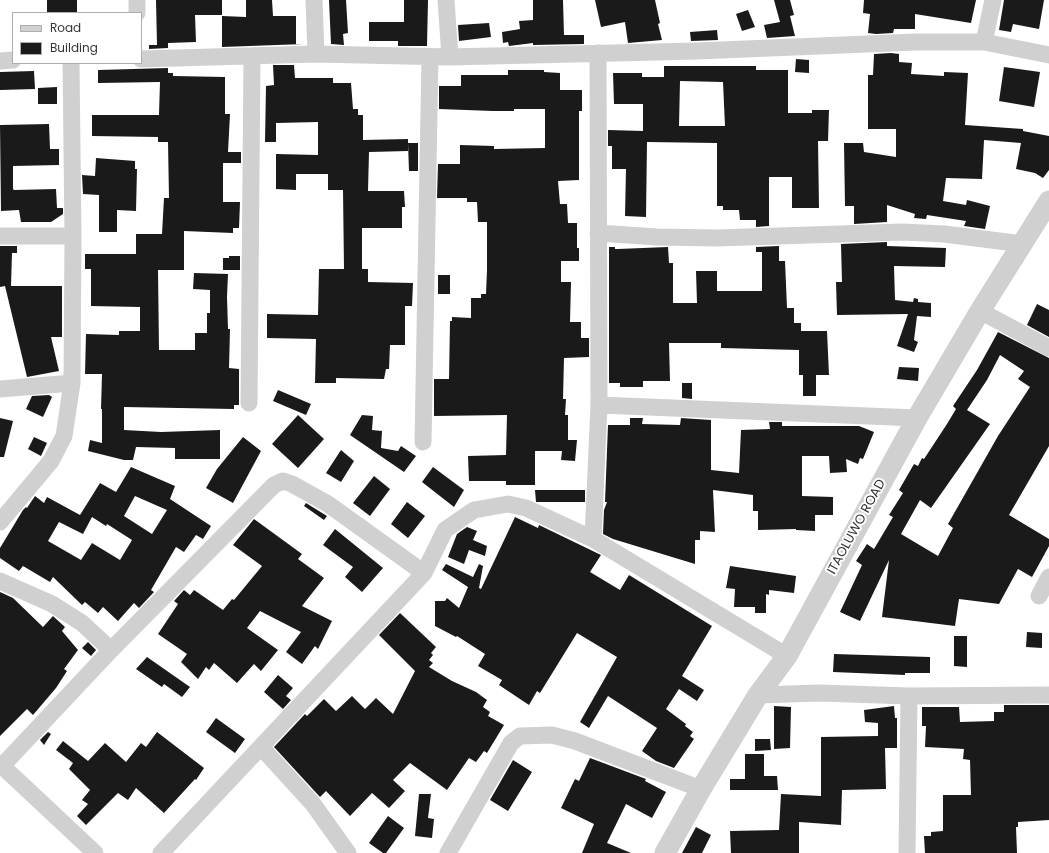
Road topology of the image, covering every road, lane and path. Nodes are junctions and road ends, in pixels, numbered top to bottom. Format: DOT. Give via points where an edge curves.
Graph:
graph roads {
  1 [pos="137,0"];
  2 [pos="314,0"];
  3 [pos="446,0"];
  4 [pos="993,0"];
  5 [pos="137,12"];
  6 [pos="984,42"];
  7 [pos="598,53"];
  8 [pos="316,54"];
  9 [pos="1049,56"];
  10 [pos="252,57"];
  11 [pos="430,57"];
  12 [pos="450,57"];
  13 [pos="142,59"];
  14 [pos="12,60"];
  15 [pos="0,61"];
  16 [pos="71,64"];
  17 [pos="1049,201"];
  18 [pos="598,232"];
  19 [pos="0,236"];
  20 [pos="73,236"];
  21 [pos="1023,244"];
  22 [pos="980,311"];
  23 [pos="1049,348"];
  24 [pos="72,383"];
  25 [pos="0,389"];
  26 [pos="249,403"];
  27 [pos="599,405"];
  28 [pos="917,418"];
  29 [pos="423,442"];
  30 [pos="0,522"];
  31 [pos="593,539"];
  32 [pos="424,573"];
  33 [pos="1049,577"];
  34 [pos="0,581"];
  35 [pos="1039,596"];
  36 [pos="111,650"];
  37 [pos="787,656"];
  38 [pos="758,695"];
  39 [pos="1049,695"];
  40 [pos="908,696"];
  41 [pos="261,747"];
  42 [pos="1,765"];
  43 [pos="701,789"];
  44 [pos="95,853"];
  45 [pos="160,853"];
  46 [pos="348,853"];
  47 [pos="448,853"];
  48 [pos="665,853"];
  49 [pos="907,853"];
  1 -- 5 [label="street"];
  2 -- 8 [label="street"];
  3 -- 12 [label="street"];
  4 -- 6 [label="street"];
  6 -- 7 [label="street"];
  6 -- 9 [label="street"];
  7 -- 12 [label="street"];
  7 -- 18 [label="street"];
  8 -- 10 [label="street"];
  8 -- 11 [label="street"];
  10 -- 13 [label="street"];
  10 -- 26 [label="street"];
  11 -- 12 [label="street"];
  11 -- 29 [label="street"];
  14 -- 15 [label="street"];
  16 -- 20 [label="street"];
  17 -- 21 [label="street, ITAOLUWO ROAD"];
  18 -- 21 [label="street" via="657,237 717,238 902,232 944,234"];
  18 -- 27 [label="street"];
  19 -- 20 [label="street"];
  20 -- 24 [label="street"];
  21 -- 22 [label="street, ITAOLUWO ROAD"];
  22 -- 23 [label="street"];
  22 -- 28 [label="street, ITAOLUWO ROAD"];
  24 -- 25 [label="street"];
  24 -- 30 [label="street" via="64,436 51,461"];
  27 -- 28 [label="street"];
  27 -- 31 [label="street"];
  28 -- 37 [label="street, ITAOLUWO ROAD"];
  31 -- 32 [label="street" via="526,508 508,504 493,506 474,510 445,530"];
  31 -- 37 [label="street"];
  32 -- 36 [label="street" via="328,504 283,481 274,485"];
  32 -- 41 [label="street"];
  33 -- 35 [label="street"];
  34 -- 36 [label="street" via="52,604 82,623"];
  36 -- 42 [label="street"];
  37 -- 38 [label="street, ITAOLUWO ROAD"];
  38 -- 40 [label="street" via="819,693"];
  38 -- 43 [label="street, ITAOLUWO ROAD"];
  39 -- 40 [label="street"];
  40 -- 49 [label="street"];
  41 -- 45 [label="street"];
  41 -- 46 [label="street" via="313,804"];
  42 -- 44 [label="street"];
  43 -- 47 [label="street" via="575,741 552,735 520,736 511,743"];
  43 -- 48 [label="street, ITAOLUWO ROAD"];
}
